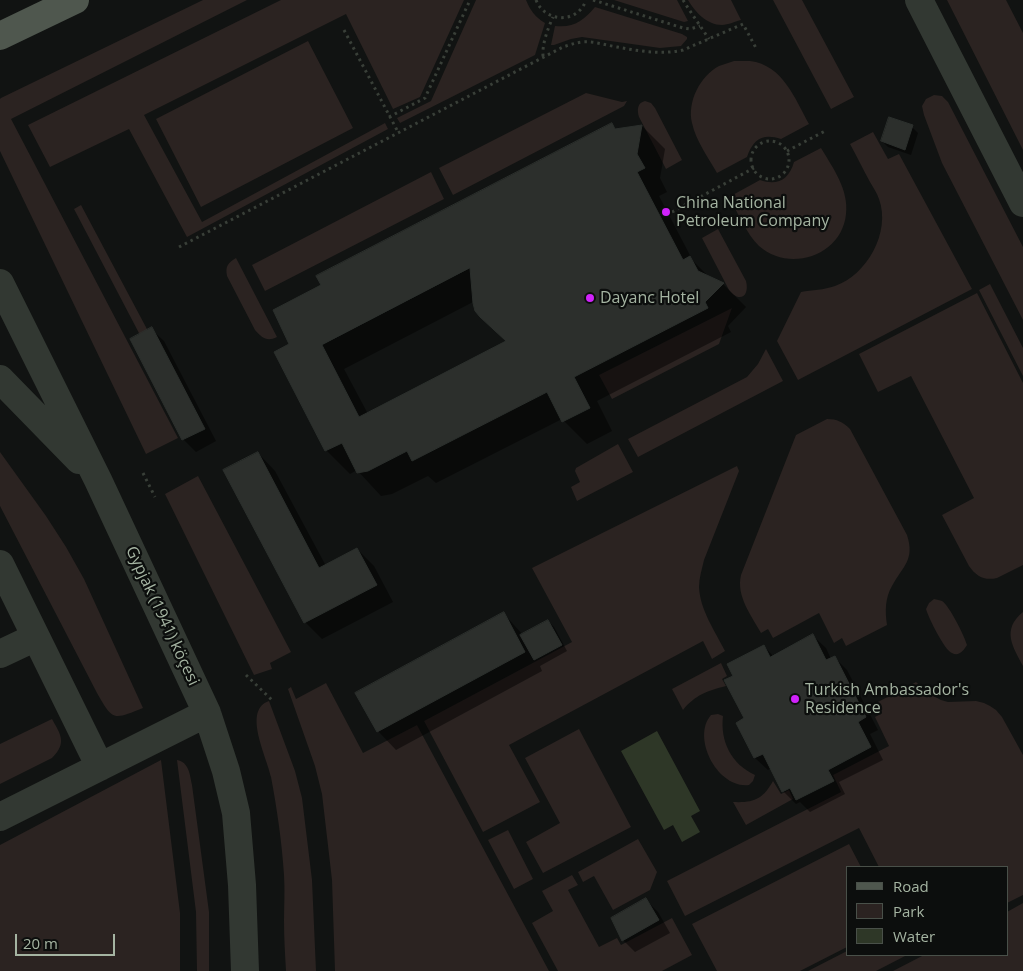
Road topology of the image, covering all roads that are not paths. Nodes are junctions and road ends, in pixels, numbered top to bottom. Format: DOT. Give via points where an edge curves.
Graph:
graph roads {
  1 [pos="75,0"];
  2 [pos="919,0"];
  3 [pos="0,36"];
  4 [pos="1023,203"];
  5 [pos="0,283"];
  6 [pos="0,379"];
  7 [pos="98,480"];
  8 [pos="0,564"];
  9 [pos="36,637"];
  10 [pos="0,654"];
  11 [pos="207,713"];
  12 [pos="100,767"];
  13 [pos="0,817"];
  14 [pos="245,971"];
  1 -- 3 [label="main road"];
  2 -- 4 [label="street"];
  5 -- 7 [label="street, Gypjak (1941) köçesi"];
  6 -- 7 [label="street"];
  7 -- 11 [label="street, Gypjak (1941) köçesi"];
  8 -- 9 [label="street"];
  9 -- 10 [label="street"];
  9 -- 12 [label="street"];
  11 -- 12 [label="street"];
  11 -- 14 [label="street, Gypjak (1941) köçesi" via="236,813"];
  12 -- 13 [label="street"];
}
